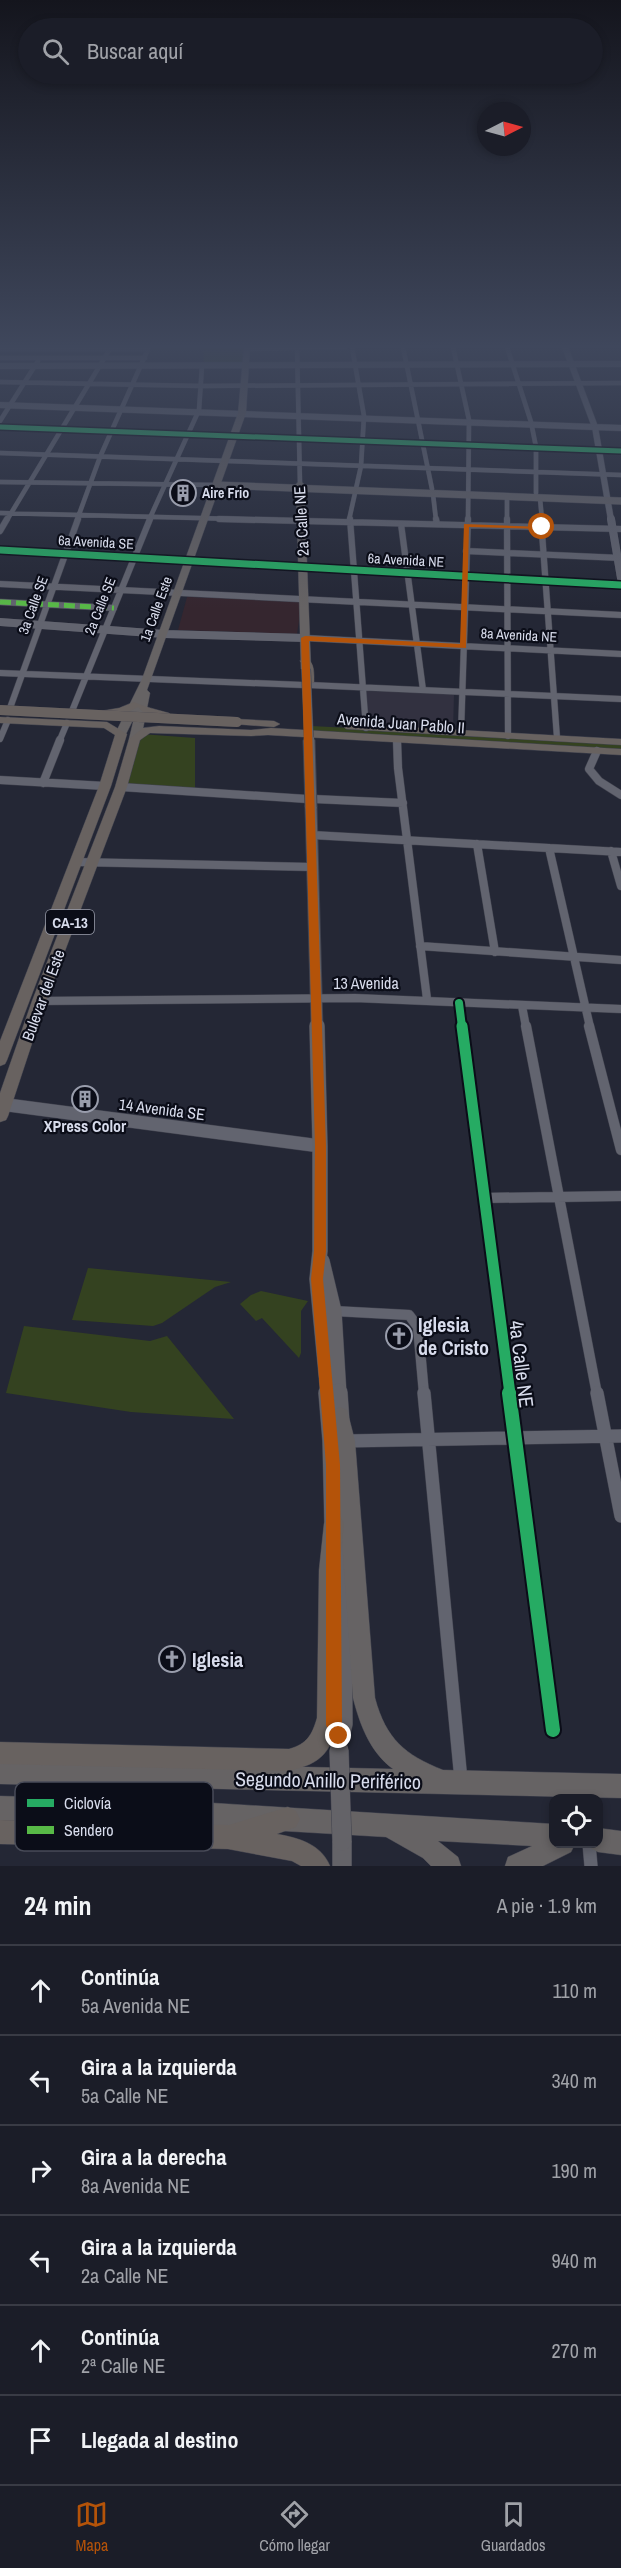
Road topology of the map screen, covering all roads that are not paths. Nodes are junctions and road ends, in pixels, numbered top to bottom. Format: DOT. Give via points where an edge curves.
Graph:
graph roads {
  1 [pos="59,434"];
  2 [pos="110,434"];
  3 [pos="188,434"];
  4 [pos="213,434"];
  5 [pos="363,434"];
  6 [pos="422,434"];
  7 [pos="469,434"];
  8 [pos="533,434"];
  9 [pos="596,434"];
  10 [pos="234,435"];
  11 [pos="298,437"];
  12 [pos="363,439"];
  13 [pos="424,442"];
  14 [pos="470,445"];
  15 [pos="536,447"];
  16 [pos="599,450"];
  17 [pos="621,451"];
  18 [pos="0,453"];
  19 [pos="46,455"];
  20 [pos="100,457"];
  21 [pos="176,459"];
  22 [pos="225,461"];
  23 [pos="298,464"];
  24 [pos="361,466"];
  25 [pos="428,468"];
  26 [pos="468,469"];
  27 [pos="536,471"];
  28 [pos="603,474"];
  29 [pos="621,474"];
  30 [pos="0,482"];
  31 [pos="29,483"];
  32 [pos="90,484"];
  33 [pos="216,485"];
  34 [pos="164,486"];
  35 [pos="300,487"];
  36 [pos="356,489"];
  37 [pos="433,492"];
  38 [pos="467,493"];
  39 [pos="538,496"];
  40 [pos="507,497"];
  41 [pos="608,499"];
  42 [pos="621,499"];
  43 [pos="0,513"];
  44 [pos="11,514"];
  45 [pos="80,516"];
  46 [pos="150,518"];
  47 [pos="204,519"];
  48 [pos="302,521"];
  49 [pos="349,522"];
  50 [pos="401,524"];
  51 [pos="437,524"];
  52 [pos="466,525"];
  53 [pos="507,526"];
  54 [pos="542,527"];
  55 [pos="612,528"];
  56 [pos="621,529"];
  57 [pos="0,531"];
  58 [pos="0,550"];
  59 [pos="465,551"];
  60 [pos="507,553"];
  61 [pos="66,554"];
  62 [pos="544,555"];
  63 [pos="134,557"];
  64 [pos="619,558"];
  65 [pos="190,561"];
  66 [pos="304,567"];
  67 [pos="353,570"];
  68 [pos="407,573"];
  69 [pos="465,576"];
  70 [pos="621,578"];
  71 [pos="507,579"];
  72 [pos="546,581"];
  73 [pos="0,584"];
  74 [pos="55,585"];
  75 [pos="621,585"];
  76 [pos="122,588"];
  77 [pos="178,592"];
  78 [pos="304,599"];
  79 [pos="0,602"];
  80 [pos="356,602"];
  81 [pos="48,604"];
  82 [pos="411,604"];
  83 [pos="464,607"];
  84 [pos="114,608"];
  85 [pos="508,609"];
  86 [pos="548,611"];
  87 [pos="621,615"];
  88 [pos="0,622"];
  89 [pos="40,625"];
  90 [pos="105,631"];
  91 [pos="164,634"];
  92 [pos="305,638"];
  93 [pos="360,641"];
  94 [pos="417,644"];
  95 [pos="463,646"];
  96 [pos="508,648"];
  97 [pos="551,650"];
  98 [pos="621,654"];
  99 [pos="305,665"];
  100 [pos="0,673"];
  101 [pos="23,674"];
  102 [pos="86,677"];
  103 [pos="147,679"];
  104 [pos="306,685"];
  105 [pos="363,687"];
  106 [pos="423,690"];
  107 [pos="462,691"];
  108 [pos="508,693"];
  109 [pos="554,696"];
  110 [pos="621,699"];
  111 [pos="139,706"];
  112 [pos="3,708"];
  113 [pos="78,711"];
  114 [pos="184,716"];
  115 [pos="306,717"];
  116 [pos="3,718"];
  117 [pos="73,723"];
  118 [pos="236,726"];
  119 [pos="326,726"];
  120 [pos="271,727"];
  121 [pos="286,728"];
  122 [pos="366,728"];
  123 [pos="183,729"];
  124 [pos="461,733"];
  125 [pos="337,735"];
  126 [pos="128,736"];
  127 [pos="508,736"];
  128 [pos="558,738"];
  129 [pos="0,739"];
  130 [pos="397,740"];
  131 [pos="621,742"];
  132 [pos="307,743"];
  133 [pos="597,751"];
  134 [pos="621,752"];
  135 [pos="0,780"];
  136 [pos="44,783"];
  137 [pos="105,786"];
  138 [pos="121,787"];
  139 [pos="621,795"];
  140 [pos="403,803"];
  141 [pos="311,805"];
  142 [pos="312,835"];
  143 [pos="406,840"];
  144 [pos="477,844"];
  145 [pos="549,848"];
  146 [pos="611,851"];
  147 [pos="621,852"];
  148 [pos="76,862"];
  149 [pos="93,862"];
  150 [pos="312,867"];
  151 [pos="621,886"];
  152 [pos="420,946"];
  153 [pos="495,952"];
  154 [pos="575,957"];
  155 [pos="621,960"];
  156 [pos="315,998"];
  157 [pos="427,999"];
  158 [pos="39,1001"];
  159 [pos="459,1003"];
  160 [pos="522,1006"];
  161 [pos="585,1008"];
  162 [pos="621,1009"];
  163 [pos="0,1060"];
  164 [pos="1,1108"];
  165 [pos="320,1146"];
  166 [pos="621,1150"];
  167 [pos="621,1196"];
  168 [pos="560,1197"];
  169 [pos="483,1198"];
  170 [pos="326,1311"];
  171 [pos="340,1416"];
  172 [pos="606,1436"];
  173 [pos="621,1436"];
  174 [pos="513,1438"];
  175 [pos="428,1439"];
  176 [pos="345,1441"];
  177 [pos="621,1516"];
  178 [pos="334,1524"];
  179 [pos="553,1730"];
  180 [pos="339,1743"];
  181 [pos="0,1753"];
  182 [pos="218,1758"];
  183 [pos="0,1772"];
  184 [pos="243,1778"];
  185 [pos="454,1782"];
  186 [pos="621,1786"];
  187 [pos="0,1808"];
  188 [pos="15,1809"];
  189 [pos="213,1816"];
  190 [pos="288,1819"];
  191 [pos="386,1824"];
  192 [pos="0,1832"];
  193 [pos="15,1832"];
  194 [pos="549,1836"];
  195 [pos="213,1837"];
  196 [pos="228,1837"];
  197 [pos="603,1841"];
  198 [pos="621,1843"];
  199 [pos="555,1848"];
  200 [pos="589,1848"];
  201 [pos="520,1865"];
  202 [pos="318,1866"];
  203 [pos="342,1866"];
  204 [pos="449,1866"];
  205 [pos="591,1866"];
  1 -- 19 [label="street"];
  2 -- 20 [label="street, 3a Calle SE"];
  3 -- 21 [label="street, 2a Calle SE"];
  4 -- 10 [label="street"];
  5 -- 12 [label="street"];
  6 -- 13 [label="street"];
  7 -- 14 [label="street"];
  8 -- 15 [label="street"];
  9 -- 16 [label="street"];
  10 -- 11 [label="street"];
  10 -- 22 [label="main road, 1a Calle Este"];
  11 -- 12 [label="street"];
  11 -- 23 [label="street, 2a Calle NE"];
  12 -- 13 [label="street"];
  12 -- 24 [label="street"];
  13 -- 14 [label="street"];
  13 -- 25 [label="street"];
  14 -- 15 [label="street"];
  14 -- 26 [label="street"];
  15 -- 16 [label="street"];
  15 -- 27 [label="street"];
  16 -- 17 [label="street"];
  16 -- 28 [label="street"];
  18 -- 19 [label="street"];
  19 -- 20 [label="street"];
  19 -- 31 [label="street"];
  20 -- 21 [label="street"];
  20 -- 32 [label="street, 3a Calle SE"];
  21 -- 22 [label="street"];
  21 -- 34 [label="street, 2a Calle SE"];
  22 -- 23 [label="street"];
  22 -- 33 [label="main road, 1a Calle Este"];
  23 -- 24 [label="street"];
  23 -- 35 [label="street, 2a Calle NE"];
  24 -- 25 [label="street"];
  24 -- 36 [label="street"];
  25 -- 26 [label="street"];
  25 -- 37 [label="street"];
  26 -- 27 [label="street"];
  26 -- 38 [label="street"];
  27 -- 28 [label="street"];
  27 -- 39 [label="street"];
  28 -- 29 [label="street"];
  28 -- 41 [label="street"];
  30 -- 31 [label="street"];
  31 -- 32 [label="street"];
  31 -- 44 [label="street"];
  32 -- 34 [label="street"];
  32 -- 45 [label="street, 3a Calle SE"];
  33 -- 34 [label="street"];
  33 -- 35 [label="main road"];
  33 -- 47 [label="main road, 1a Calle Este"];
  34 -- 46 [label="street, 2a Calle SE"];
  35 -- 36 [label="main road"];
  35 -- 48 [label="main road, 2a Calle NE"];
  36 -- 37 [label="main road"];
  36 -- 49 [label="street"];
  37 -- 38 [label="main road"];
  37 -- 51 [label="street"];
  38 -- 39 [label="main road"];
  38 -- 40 [label="main road"];
  38 -- 52 [label="street"];
  39 -- 40 [label="main road"];
  39 -- 41 [label="main road"];
  39 -- 54 [label="street"];
  40 -- 53 [label="street"];
  41 -- 42 [label="main road"];
  41 -- 55 [label="street"];
  43 -- 44 [label="street"];
  44 -- 45 [label="street"];
  44 -- 57 [label="street"];
  45 -- 46 [label="street"];
  45 -- 61 [label="street, 3a Calle SE"];
  46 -- 47 [label="street"];
  46 -- 63 [label="street, 2a Calle SE"];
  47 -- 48 [label="street"];
  47 -- 65 [label="main road, 1a Calle Este"];
  48 -- 49 [label="street"];
  48 -- 66 [label="main road, 2a Calle NE"];
  49 -- 50 [label="street"];
  49 -- 67 [label="street"];
  50 -- 51 [label="street"];
  50 -- 68 [label="street"];
  51 -- 52 [label="street"];
  52 -- 53 [label="street"];
  52 -- 59 [label="street"];
  53 -- 54 [label="street"];
  53 -- 60 [label="street"];
  54 -- 55 [label="street"];
  54 -- 62 [label="street"];
  55 -- 56 [label="street"];
  55 -- 64 [label="street"];
  58 -- 61 [label="street, 6a Avenida SE"];
  59 -- 60 [label="street, 6a Avenida NE"];
  59 -- 69 [label="street"];
  60 -- 62 [label="street, 6a Avenida NE"];
  60 -- 71 [label="street"];
  61 -- 63 [label="street, 6a Avenida SE"];
  61 -- 74 [label="street, 3a Calle SE"];
  62 -- 64 [label="street, 6a Avenida NE"];
  62 -- 72 [label="street"];
  63 -- 65 [label="street, 6a Avenida SE"];
  63 -- 76 [label="street, 2a Calle SE"];
  64 -- 70 [label="street"];
  65 -- 66 [label="street, 6a Avenida NE"];
  65 -- 77 [label="main road, 1a Calle Este"];
  66 -- 67 [label="street, 6a Avenida NE"];
  66 -- 78 [label="main road, 2a Calle NE"];
  67 -- 68 [label="street, 6a Avenida NE"];
  67 -- 80 [label="street"];
  68 -- 69 [label="street, 6a Avenida NE"];
  68 -- 82 [label="street"];
  69 -- 71 [label="street, 6a Avenida NE"];
  69 -- 83 [label="street"];
  71 -- 72 [label="street, 6a Avenida NE"];
  71 -- 85 [label="street"];
  72 -- 75 [label="street, 6a Avenida NE"];
  72 -- 86 [label="street"];
  73 -- 74 [label="street"];
  74 -- 76 [label="street"];
  74 -- 81 [label="street, 3a Calle SE"];
  76 -- 77 [label="street"];
  76 -- 84 [label="street, 2a Calle SE"];
  77 -- 78 [label="street"];
  77 -- 91 [label="main road, 1a Calle Este"];
  78 -- 80 [label="street"];
  78 -- 92 [label="main road, 2a Calle NE"];
  79 -- 81 [label="street"];
  80 -- 82 [label="street"];
  80 -- 93 [label="street"];
  81 -- 84 [label="street"];
  81 -- 89 [label="street, 3a Calle SE"];
  82 -- 83 [label="street"];
  82 -- 94 [label="street"];
  83 -- 85 [label="street"];
  83 -- 95 [label="street"];
  84 -- 90 [label="street, 2a Calle SE"];
  85 -- 86 [label="street"];
  85 -- 96 [label="street"];
  86 -- 87 [label="street"];
  86 -- 97 [label="street"];
  88 -- 89 [label="street, 8a Avenida NE"];
  89 -- 90 [label="street, 8a Avenida NE"];
  89 -- 101 [label="street, 3a Calle SE"];
  90 -- 91 [label="street, 8a Avenida NE"];
  90 -- 102 [label="street, 2a Calle SE"];
  91 -- 92 [label="street, 8a Avenida NE"];
  91 -- 103 [label="main road, 1a Calle Este"];
  92 -- 93 [label="street, 8a Avenida NE"];
  92 -- 99 [label="main road, 2a Calle NE"];
  93 -- 94 [label="street, 8a Avenida NE"];
  93 -- 105 [label="street"];
  94 -- 95 [label="street, 8a Avenida NE"];
  94 -- 106 [label="street"];
  95 -- 96 [label="street, 8a Avenida NE"];
  95 -- 107 [label="street"];
  96 -- 97 [label="street, 8a Avenida NE"];
  96 -- 108 [label="street"];
  97 -- 98 [label="street, 8a Avenida NE"];
  97 -- 109 [label="street"];
  99 -- 104 [label="highway"];
  99 -- 141 [label="main road, 2a Calle NE, bridge"];
  100 -- 101 [label="street"];
  101 -- 102 [label="street"];
  101 -- 112 [label="street, 3a Calle SE"];
  102 -- 103 [label="street"];
  102 -- 113 [label="street, 2a Calle SE"];
  103 -- 104 [label="street"];
  103 -- 111 [label="main road, 1a Calle Este"];
  104 -- 105 [label="street"];
  104 -- 115 [label="highway"];
  105 -- 106 [label="street"];
  105 -- 122 [label="street"];
  106 -- 107 [label="street"];
  107 -- 108 [label="street"];
  107 -- 124 [label="street"];
  108 -- 109 [label="street"];
  108 -- 127 [label="street"];
  109 -- 110 [label="street"];
  109 -- 128 [label="street"];
  111 -- 113 [label="highway" via="113,713"];
  111 -- 114 [label="highway" via="152,714"];
  111 -- 126 [label="main road, 1a Calle Este"];
  112 -- 113 [label="highway"];
  112 -- 118 [label="highway, Avenida Juan Pablo II, bridge"];
  113 -- 117 [label="highway" via="87,714 86,720"];
  114 -- 120 [label="highway" via="254,720"];
  114 -- 123 [label="highway" via="176,724"];
  115 -- 119 [label="highway" via="312,723"];
  115 -- 121 [label="highway"];
  116 -- 117 [label="highway"];
  116 -- 118 [label="highway, Avenida Juan Pablo II"];
  116 -- 129 [label="street"];
  117 -- 126 [label="highway" via="107,725"];
  117 -- 136 [label="street"];
  118 -- 120 [label="highway, Avenida Juan Pablo II"];
  119 -- 121 [label="highway, Avenida Juan Pablo II"];
  119 -- 122 [label="highway, Avenida Juan Pablo II"];
  120 -- 121 [label="highway, Avenida Juan Pablo II"];
  120 -- 123 [label="highway" via="251,733"];
  121 -- 125 [label="highway, Avenida Juan Pablo II"];
  121 -- 132 [label="highway"];
  122 -- 124 [label="highway, Avenida Juan Pablo II"];
  123 -- 126 [label="highway" via="147,730"];
  124 -- 127 [label="highway, Avenida Juan Pablo II"];
  125 -- 130 [label="highway, Avenida Juan Pablo II"];
  125 -- 132 [label="highway" via="314,738"];
  126 -- 137 [label="highway, Bulevar del Este / CA-13"];
  126 -- 138 [label="highway, Bulevar del Este / CA-13"];
  127 -- 128 [label="highway, Avenida Juan Pablo II"];
  128 -- 131 [label="highway, Avenida Juan Pablo II"];
  130 -- 133 [label="highway, Avenida Juan Pablo II"];
  130 -- 140 [label="street"];
  132 -- 141 [label="highway"];
  133 -- 134 [label="highway, Avenida Juan Pablo II"];
  133 -- 139 [label="street" via="589,769 602,784"];
  135 -- 136 [label="street"];
  136 -- 137 [label="street"];
  137 -- 148 [label="highway, Bulevar del Este / CA-13"];
  138 -- 141 [label="street"];
  138 -- 149 [label="highway, Bulevar del Este / CA-13"];
  140 -- 141 [label="street"];
  140 -- 143 [label="street"];
  141 -- 142 [label="main road, 2a Calle NE"];
  142 -- 143 [label="street"];
  142 -- 150 [label="main road, 2a Calle NE"];
  143 -- 144 [label="street"];
  143 -- 152 [label="street"];
  144 -- 145 [label="street"];
  144 -- 153 [label="street"];
  145 -- 146 [label="street"];
  145 -- 154 [label="street"];
  146 -- 147 [label="street"];
  146 -- 151 [label="street"];
  148 -- 149 [label="street"];
  148 -- 163 [label="highway, Bulevar del Este / CA-13"];
  149 -- 150 [label="street"];
  149 -- 158 [label="highway, Bulevar del Este / CA-13"];
  150 -- 156 [label="main road, 2a Calle NE"];
  152 -- 153 [label="street"];
  152 -- 157 [label="street"];
  153 -- 154 [label="street"];
  154 -- 155 [label="street"];
  154 -- 161 [label="street"];
  156 -- 157 [label="street, 13 Avenida"];
  156 -- 158 [label="street, 13 Avenida" via="112,1004"];
  156 -- 165 [label="main road, 2a Calle NE"];
  157 -- 159 [label="street, 13 Avenida"];
  158 -- 164 [label="highway, Bulevar del Este / CA-13"];
  159 -- 160 [label="street, 13 Avenida"];
  159 -- 169 [label="street, 4a Calle NE"];
  160 -- 161 [label="street, 13 Avenida"];
  160 -- 168 [label="street"];
  161 -- 162 [label="street, 13 Avenida"];
  161 -- 166 [label="street"];
  164 -- 165 [label="street, 14 Avenida SE"];
  165 -- 170 [label="main road, 2a Calle NE" via="320,1251"];
  167 -- 168 [label="street"];
  168 -- 169 [label="street"];
  168 -- 172 [label="street"];
  169 -- 174 [label="street, 4a Calle NE"];
  170 -- 171 [label="main road"];
  170 -- 175 [label="street" via="405,1315 414,1319 418,1327"];
  170 -- 178 [label="main road"];
  171 -- 176 [label="main road"];
  171 -- 180 [label="main road" via="343,1724"];
  172 -- 173 [label="street"];
  172 -- 174 [label="street"];
  172 -- 177 [label="street"];
  174 -- 175 [label="street"];
  174 -- 179 [label="street, 4a Calle NE"];
  175 -- 176 [label="street"];
  175 -- 185 [label="street"];
  176 -- 185 [label="main road" via="367,1714 387,1750 414,1770"];
  178 -- 180 [label="main road" via="334,1725"];
  178 -- 182 [label="highway" via="329,1570 329,1709 324,1734 315,1749 298,1759"];
  180 -- 203 [label="main road, bridge"];
  181 -- 182 [label="highway"];
  182 -- 184 [label="main road"];
  183 -- 184 [label="main road, Segundo Anillo Periférico"];
  184 -- 185 [label="main road, Segundo Anillo Periférico"];
  185 -- 186 [label="main road, Segundo Anillo Periférico"];
  187 -- 188 [label="main road"];
  189 -- 190 [label="main road"];
  190 -- 191 [label="main road"];
  190 -- 196 [label="highway"];
  191 -- 194 [label="main road"];
  191 -- 204 [label="main road" via="431,1850"];
  192 -- 193 [label="highway"];
  195 -- 196 [label="highway"];
  196 -- 202 [label="highway" via="292,1849 306,1854"];
  197 -- 198 [label="main road"];
  199 -- 201 [label="main road"];
  200 -- 205 [label="street"];
}
